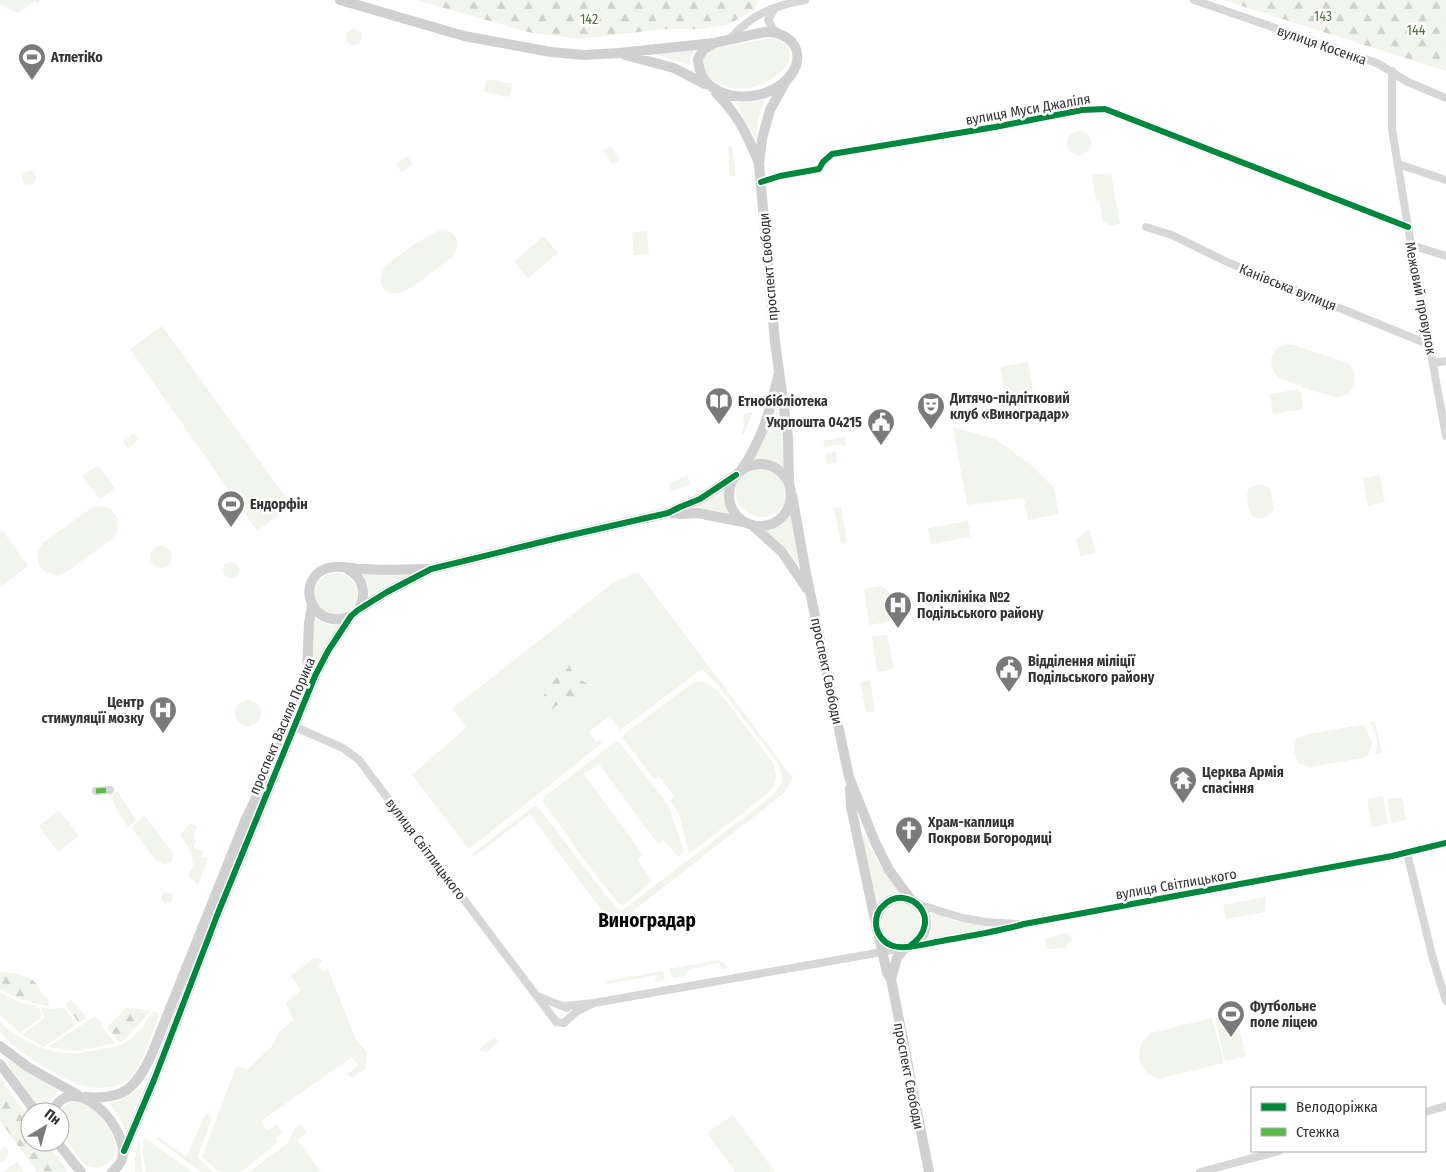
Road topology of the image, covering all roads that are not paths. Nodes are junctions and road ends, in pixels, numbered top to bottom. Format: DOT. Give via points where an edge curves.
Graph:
graph roads {
  1 [pos="340,0"];
  2 [pos="805,0"];
  3 [pos="1194,0"];
  4 [pos="777,6"];
  5 [pos="779,33"];
  6 [pos="730,39"];
  7 [pos="714,43"];
  8 [pos="619,53"];
  9 [pos="1392,71"];
  10 [pos="787,78"];
  11 [pos="711,87"];
  12 [pos="1446,98"];
  13 [pos="759,164"];
  14 [pos="1398,164"];
  15 [pos="1446,180"];
  16 [pos="761,182"];
  17 [pos="1146,227"];
  18 [pos="1408,227"];
  19 [pos="1411,245"];
  20 [pos="1446,256"];
  21 [pos="1430,345"];
  22 [pos="1446,360"];
  23 [pos="1433,363"];
  24 [pos="779,370"];
  25 [pos="1446,436"];
  26 [pos="738,473"];
  27 [pos="789,483"];
  28 [pos="792,495"];
  29 [pos="668,513"];
  30 [pos="748,523"];
  31 [pos="344,567"];
  32 [pos="432,569"];
  33 [pos="811,596"];
  34 [pos="312,606"];
  35 [pos="355,613"];
  36 [pos="295,727"];
  37 [pos="849,776"];
  38 [pos="110,790"];
  39 [pos="96,792"];
  40 [pos="1446,843"];
  41 [pos="1407,853"];
  42 [pos="915,902"];
  43 [pos="1024,924"];
  44 [pos="877,928"];
  45 [pos="907,946"];
  46 [pos="882,952"];
  47 [pos="891,979"];
  48 [pos="537,996"];
  49 [pos="1446,1001"];
  50 [pos="594,1003"];
  51 [pos="563,1006"];
  52 [pos="569,1017"];
  53 [pos="554,1020"];
  54 [pos="0,1046"];
  55 [pos="0,1064"];
  56 [pos="82,1096"];
  57 [pos="28,1102"];
  58 [pos="58,1102"];
  59 [pos="1446,1106"];
  60 [pos="1426,1112"];
  61 [pos="65,1152"];
  62 [pos="1275,1152"];
  63 [pos="123,1153"];
  64 [pos="78,1169"];
  65 [pos="112,1172"];
  66 [pos="126,1172"];
  67 [pos="929,1172"];
  68 [pos="1200,1172"];
  1 -- 8 [label="street" via="464,36 522,48 584,55"];
  2 -- 4 [label="street"];
  3 -- 9 [label="street, вулиця Косенка"];
  4 -- 5 [label="street" via="768,20 773,30"];
  4 -- 6 [label="street" via="750,19"];
  5 -- 6 [label="street" via="765,32"];
  5 -- 10 [label="street" via="794,43 797,54 793,71"];
  6 -- 7 [label="street"];
  7 -- 8 [label="street"];
  7 -- 11 [label="street" via="703,50 698,59 702,78"];
  8 -- 11 [label="street" via="674,68"];
  9 -- 12 [label="street, вулиця Косенка" via="1408,82"];
  9 -- 14 [label="street, Межовий провулок" via="1392,129"];
  10 -- 11 [label="street" via="775,88 750,96 728,95"];
  10 -- 13 [label="street, проспект Свободи" via="770,110"];
  11 -- 13 [label="street, проспект Свободи" via="742,124"];
  13 -- 16 [label="street, проспект Свободи"];
  14 -- 15 [label="street"];
  14 -- 18 [label="street, Межовий провулок"];
  16 -- 18 [label="street, вулиця Муси Джаліля" via="820,169 832,154 1082,110 1106,109"];
  16 -- 24 [label="street, проспект Свободи"];
  17 -- 21 [label="street, Канівська вулиця" via="1172,235 1227,262"];
  18 -- 19 [label="street, Межовий провулок"];
  19 -- 20 [label="street"];
  19 -- 21 [label="street, Межовий провулок"];
  21 -- 23 [label="street, Межовий провулок"];
  22 -- 23 [label="street"];
  23 -- 25 [label="street, Межовий провулок"];
  24 -- 26 [label="street, проспект Свободи" via="768,420 760,440"];
  24 -- 27 [label="street, проспект Свободи" via="788,437"];
  26 -- 27 [label="street" via="756,464 768,465 778,470"];
  26 -- 29 [label="street, проспект Василя Порика" via="700,499"];
  26 -- 30 [label="street" via="731,486 730,498 736,514"];
  27 -- 28 [label="street"];
  28 -- 30 [label="street" via="787,511 779,520 768,525"];
  28 -- 33 [label="street, проспект Свободи"];
  29 -- 30 [label="street, проспект Василя Порика" via="697,513"];
  29 -- 32 [label="street, проспект Василя Порика"];
  30 -- 33 [label="street, проспект Свободи" via="782,552"];
  31 -- 32 [label="street, проспект Василя Порика"];
  31 -- 34 [label="street, проспект Василя Порика" via="327,568 313,580 310,588"];
  31 -- 35 [label="street, проспект Василя Порика" via="358,577 362,585 362,602"];
  32 -- 35 [label="street, проспект Василя Порика"];
  33 -- 37 [label="street, проспект Свободи"];
  34 -- 35 [label="street, проспект Василя Порика" via="325,618 334,620 343,620"];
  34 -- 56 [label="street, проспект Василя Порика" via="306,674 150,1056 134,1085 125,1092 99,1098"];
  35 -- 36 [label="street, проспект Василя Порика" via="328,651"];
  36 -- 48 [label="street, вулиця Світлицького" via="343,748 359,760"];
  36 -- 63 [label="street, проспект Василя Порика"];
  37 -- 42 [label="street, проспект Свободи" via="889,870"];
  37 -- 44 [label="street, проспект Свободи" via="851,808"];
  38 -- 39 [label="street"];
  40 -- 41 [label="street, вулиця Світлицького"];
  41 -- 43 [label="street, вулиця Світлицького"];
  41 -- 49 [label="street"];
  42 -- 43 [label="street, вулиця Світлицького" via="963,918"];
  42 -- 44 [label="street" via="898,898 888,902 878,913"];
  42 -- 45 [label="street" via="924,917 925,927 921,936"];
  43 -- 45 [label="street, вулиця Світлицького"];
  44 -- 45 [label="street" via="883,940 891,945"];
  44 -- 46 [label="street, проспект Свободи"];
  45 -- 46 [label="street, вулиця Світлицького"];
  45 -- 47 [label="street, проспект Свободи" via="897,958"];
  46 -- 47 [label="street, проспект Свободи"];
  46 -- 50 [label="street, вулиця Світлицького"];
  47 -- 67 [label="street, проспект Свободи"];
  48 -- 51 [label="street, вулиця Світлицького"];
  48 -- 53 [label="street, вулиця Світлицького"];
  50 -- 51 [label="street, вулиця Світлицького"];
  50 -- 52 [label="street, вулиця Світлицького"];
  51 -- 52 [label="street" via="568,1009"];
  51 -- 53 [label="street" via="552,1012"];
  52 -- 53 [label="street" via="564,1023"];
  54 -- 56 [label="street" via="28,1067"];
  55 -- 57 [label="street"];
  56 -- 58 [label="street" via="69,1096"];
  56 -- 63 [label="street" via="98,1107 115,1128"];
  59 -- 60 [label="street"];
  61 -- 64 [label="street"];
  62 -- 68 [label="street"];
  63 -- 65 [label="street, проспект Василя Порика" via="121,1163"];
  63 -- 66 [label="street"];
}
